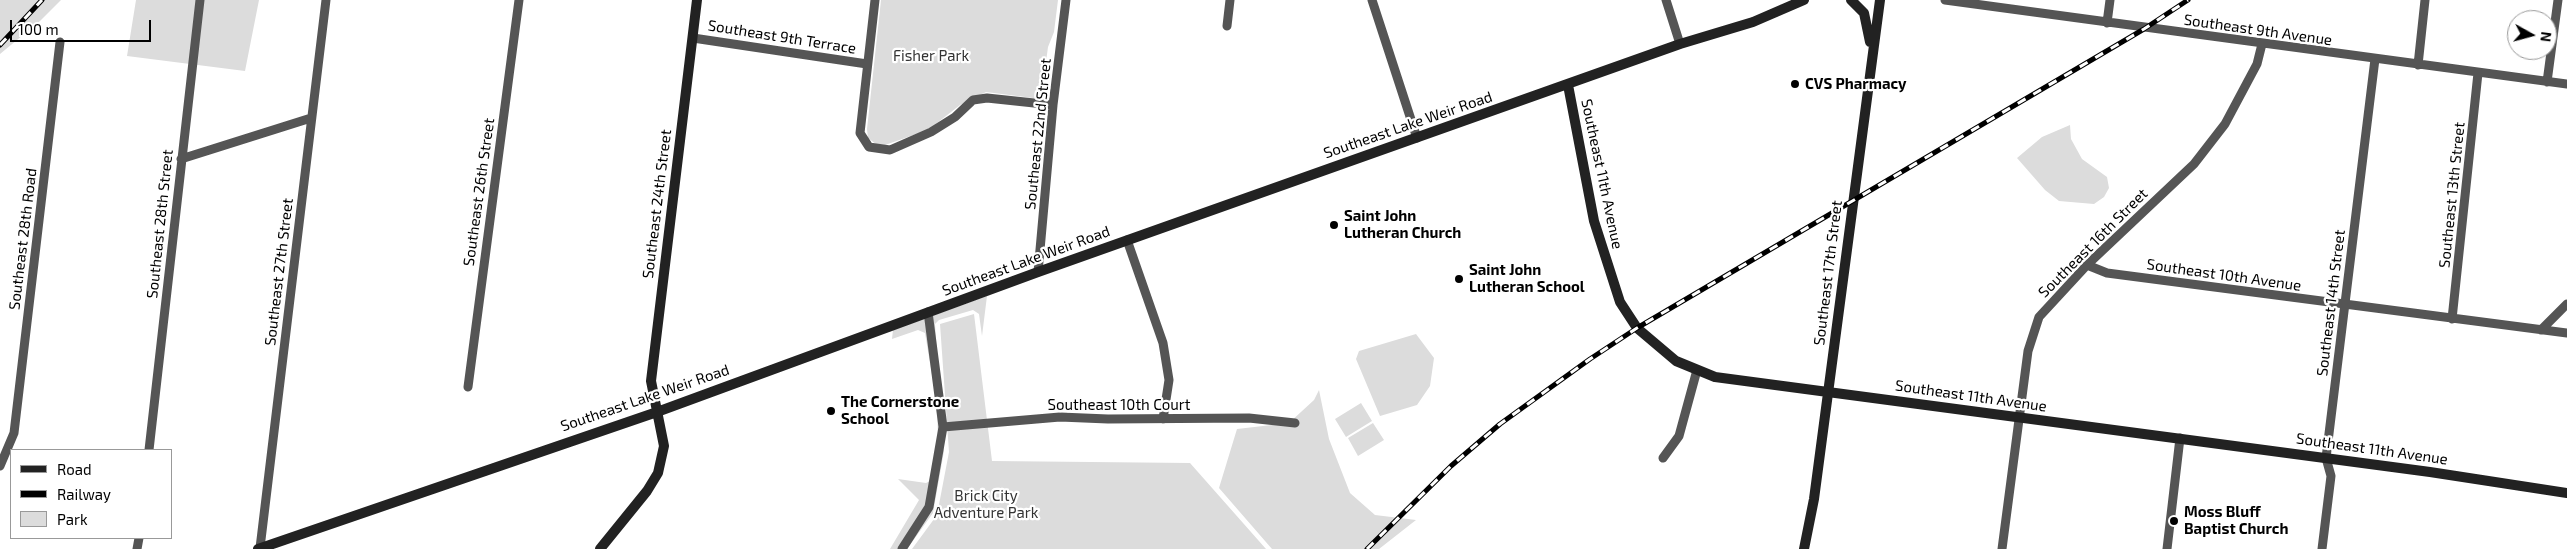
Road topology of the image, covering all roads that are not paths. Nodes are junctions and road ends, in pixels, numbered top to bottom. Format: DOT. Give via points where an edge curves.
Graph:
graph roads {
  1 [pos="200,0"];
  2 [pos="326,0"];
  3 [pos="519,0"];
  4 [pos="697,0"];
  5 [pos="875,0"];
  6 [pos="1066,0"];
  7 [pos="1230,0"];
  8 [pos="1372,0"];
  9 [pos="1666,0"];
  10 [pos="1804,0"];
  11 [pos="1851,0"];
  12 [pos="1880,0"];
  13 [pos="1945,0"];
  14 [pos="2110,0"];
  15 [pos="2425,0"];
  16 [pos="2558,0"];
  17 [pos="2107,23"];
  18 [pos="1226,26"];
  19 [pos="693,38"];
  20 [pos="60,42"];
  21 [pos="1680,44"];
  22 [pos="2262,44"];
  23 [pos="1872,54"];
  24 [pos="2375,59"];
  25 [pos="867,64"];
  26 [pos="2418,65"];
  27 [pos="2478,74"];
  28 [pos="2547,82"];
  29 [pos="2567,84"];
  30 [pos="1568,85"];
  31 [pos="1053,105"];
  32 [pos="311,118"];
  33 [pos="1417,138"];
  34 [pos="181,159"];
  35 [pos="1127,240"];
  36 [pos="2087,265"];
  37 [pos="1038,272"];
  38 [pos="2567,304"];
  39 [pos="2344,305"];
  40 [pos="928,312"];
  41 [pos="2452,319"];
  42 [pos="2541,330"];
  43 [pos="2567,333"];
  44 [pos="1697,370"];
  45 [pos="468,387"];
  46 [pos="1828,392"];
  47 [pos="657,412"];
  48 [pos="2018,418"];
  49 [pos="1163,419"];
  50 [pos="1295,423"];
  51 [pos="942,427"];
  52 [pos="2180,438"];
  53 [pos="149,449"];
  54 [pos="1663,458"];
  55 [pos="2326,458"];
  56 [pos="0,466"];
  57 [pos="2567,493"];
  58 [pos="259,549"];
  59 [pos="600,549"];
  60 [pos="902,549"];
  61 [pos="1804,549"];
  62 [pos="2002,549"];
  63 [pos="2167,549"];
  64 [pos="2322,549"];
  1 -- 34 [label="street, Southeast 28th Street"];
  2 -- 32 [label="street, Southeast 27th Street"];
  3 -- 45 [label="street, Southeast 26th Street"];
  4 -- 19 [label="main road, Southeast 24th Street"];
  5 -- 25 [label="street"];
  6 -- 31 [label="street, Southeast 22nd Street"];
  7 -- 18 [label="street"];
  8 -- 33 [label="street"];
  9 -- 21 [label="street"];
  10 -- 21 [label="main road, Southeast Lake Weir Road" via="1753,22"];
  11 -- 23 [label="main road" via="1864,13"];
  12 -- 23 [label="main road, Southeast 17th Street"];
  13 -- 17 [label="street, Southeast 9th Avenue"];
  14 -- 17 [label="street"];
  15 -- 26 [label="street"];
  16 -- 28 [label="street"];
  17 -- 22 [label="street, Southeast 9th Avenue"];
  19 -- 25 [label="street, Southeast 9th Terrace"];
  19 -- 47 [label="main road, Southeast 24th Street" via="651,381"];
  20 -- 56 [label="street, Southeast 28th Road" via="14,433"];
  21 -- 30 [label="main road, Southeast Lake Weir Road"];
  22 -- 24 [label="street, Southeast 9th Avenue"];
  22 -- 36 [label="street, Southeast 16th Street" via="2257,64 2225,124 2194,164"];
  23 -- 46 [label="main road, Southeast 17th Street"];
  24 -- 26 [label="street, Southeast 9th Avenue"];
  24 -- 39 [label="street, Southeast 14th Street"];
  25 -- 31 [label="street" via="860,133 868,146 890,150 931,132 955,117 973,100 987,98"];
  26 -- 27 [label="street, Southeast 9th Avenue"];
  27 -- 28 [label="street, Southeast 9th Avenue"];
  27 -- 41 [label="street, Southeast 13th Street"];
  28 -- 29 [label="street, Southeast 9th Avenue"];
  30 -- 33 [label="main road, Southeast Lake Weir Road"];
  30 -- 44 [label="main road, Southeast 11th Avenue" via="1594,221 1620,302 1638,328 1676,361"];
  31 -- 37 [label="street, Southeast 22nd Street"];
  32 -- 34 [label="street"];
  32 -- 58 [label="street, Southeast 27th Street"];
  33 -- 35 [label="main road, Southeast Lake Weir Road"];
  34 -- 53 [label="street, Southeast 28th Street"];
  35 -- 37 [label="main road, Southeast Lake Weir Road"];
  35 -- 49 [label="street" via="1163,343 1169,380"];
  36 -- 39 [label="street, Southeast 10th Avenue" via="2107,273"];
  36 -- 48 [label="street, Southeast 16th Street" via="2039,317 2028,350"];
  37 -- 40 [label="main road, Southeast Lake Weir Road"];
  38 -- 42 [label="street"];
  39 -- 41 [label="street, Southeast 10th Avenue"];
  39 -- 55 [label="street, Southeast 14th Street"];
  40 -- 47 [label="main road, Southeast Lake Weir Road"];
  40 -- 51 [label="street"];
  41 -- 42 [label="street, Southeast 10th Avenue"];
  42 -- 43 [label="street, Southeast 10th Avenue"];
  44 -- 46 [label="main road, Southeast 11th Avenue" via="1715,378"];
  44 -- 54 [label="street" via="1679,436"];
  46 -- 48 [label="main road, Southeast 11th Avenue"];
  46 -- 61 [label="main road, Southeast 17th Street"];
  47 -- 58 [label="main road, Southeast Lake Weir Road"];
  47 -- 59 [label="main road, Southeast 24th Street" via="664,446 658,473"];
  48 -- 52 [label="main road, Southeast 11th Avenue"];
  48 -- 62 [label="street, Southeast 16th Street"];
  49 -- 50 [label="street, Southeast 10th Court" via="1249,418"];
  49 -- 51 [label="street, Southeast 10th Court" via="1060,417"];
  51 -- 60 [label="street" via="929,507"];
  52 -- 55 [label="main road, Southeast 11th Avenue"];
  52 -- 63 [label="street"];
  55 -- 57 [label="main road, Southeast 11th Avenue"];
  55 -- 64 [label="street, Southeast 14th Street" via="2331,476"];
}
